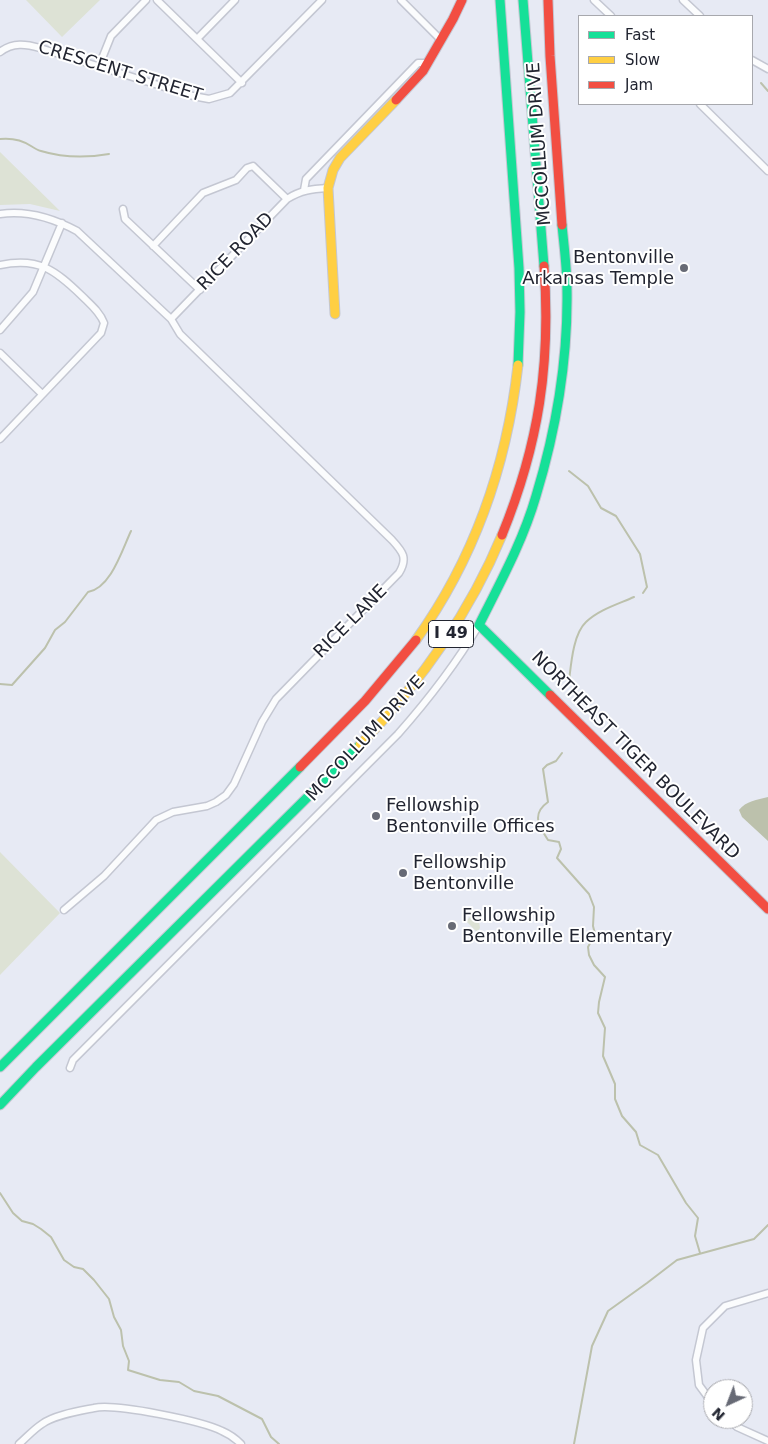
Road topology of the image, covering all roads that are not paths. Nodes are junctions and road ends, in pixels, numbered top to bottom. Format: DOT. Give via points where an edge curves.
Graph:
graph roads {
  1 [pos="146,0"];
  2 [pos="157,0"];
  3 [pos="235,0"];
  4 [pos="322,0"];
  5 [pos="400,0"];
  6 [pos="462,0"];
  7 [pos="500,0"];
  8 [pos="523,0"];
  9 [pos="527,0"];
  10 [pos="548,0"];
  11 [pos="594,0"];
  12 [pos="683,0"];
  13 [pos="610,15"];
  14 [pos="699,15"];
  15 [pos="525,23"];
  16 [pos="198,39"];
  17 [pos="441,40"];
  18 [pos="0,52"];
  19 [pos="753,61"];
  20 [pos="428,63"];
  21 [pos="98,66"];
  22 [pos="768,69"];
  23 [pos="242,82"];
  24 [pos="701,105"];
  25 [pos="768,171"];
  26 [pos="328,188"];
  27 [pos="304,190"];
  28 [pos="287,199"];
  29 [pos="124,209"];
  30 [pos="0,214"];
  31 [pos="62,223"];
  32 [pos="153,246"];
  33 [pos="0,265"];
  34 [pos="43,267"];
  35 [pos="200,290"];
  36 [pos="334,314"];
  37 [pos="171,319"];
  38 [pos="0,330"];
  39 [pos="0,353"];
  40 [pos="42,394"];
  41 [pos="0,439"];
  42 [pos="479,625"];
  43 [pos="768,909"];
  44 [pos="64,910"];
  45 [pos="0,1067"];
  46 [pos="70,1068"];
  47 [pos="0,1105"];
  48 [pos="768,1294"];
  49 [pos="703,1390"];
  50 [pos="739,1429"];
  51 [pos="768,1441"];
  52 [pos="19,1444"];
  53 [pos="241,1444"];
  1 -- 21 [label="street" via="111,36"];
  2 -- 16 [label="street"];
  3 -- 16 [label="street"];
  4 -- 23 [label="street, CRESCENT STREET"];
  5 -- 17 [label="street"];
  6 -- 17 [label="main road"];
  7 -- 45 [label="main road, I 49" via="519,258 519,356 503,454 469,547 420,633 357,710"];
  8 -- 15 [label="main road, I 49"];
  9 -- 15 [label="main road"];
  10 -- 42 [label="main road, MCCOLLUM DRIVE" via="567,288 566,338 556,415 536,497 511,562"];
  11 -- 13 [label="street"];
  12 -- 14 [label="street"];
  15 -- 47 [label="main road, I 49" via="544,261 546,354 531,446 502,536 482,580 433,660 398,704"];
  16 -- 23 [label="street"];
  17 -- 20 [label="main road"];
  18 -- 21 [label="street, CRESCENT STREET" via="12,45 26,44"];
  19 -- 22 [label="street"];
  20 -- 26 [label="main road" via="340,158"];
  20 -- 27 [label="street" via="418,64 306,179"];
  21 -- 23 [label="street, CRESCENT STREET" via="209,99 230,93"];
  24 -- 25 [label="street"];
  26 -- 27 [label="street, RICE ROAD"];
  26 -- 36 [label="main road"];
  27 -- 28 [label="street, RICE ROAD"];
  28 -- 32 [label="street" via="253,166 247,168 236,180 203,193"];
  28 -- 35 [label="street, RICE ROAD"];
  29 -- 32 [label="street" via="125,219"];
  30 -- 31 [label="street" via="28,214"];
  31 -- 34 [label="street"];
  31 -- 37 [label="street" via="76,231"];
  32 -- 35 [label="street"];
  33 -- 34 [label="street" via="28,262"];
  34 -- 38 [label="street" via="33,292"];
  34 -- 40 [label="street" via="58,274 100,314 104,323 101,333"];
  35 -- 37 [label="street, RICE ROAD"];
  37 -- 44 [label="street, RICE LANE" via="180,334 400,548 404,566 276,698 238,777 226,794 207,806 173,812 156,820 104,876"];
  39 -- 40 [label="street"];
  40 -- 41 [label="street"];
  42 -- 43 [label="main road, NORTHEAST TIGER BOULEVARD"];
  42 -- 46 [label="street, MCCOLLUM DRIVE" via="425,703 398,734 73,1060"];
  48 -- 49 [label="street" via="725,1306 703,1328 696,1360 699,1385"];
  50 -- 51 [label="street"];
  52 -- 53 [label="street" via="43,1423 96,1407 205,1425 221,1430"];
}
